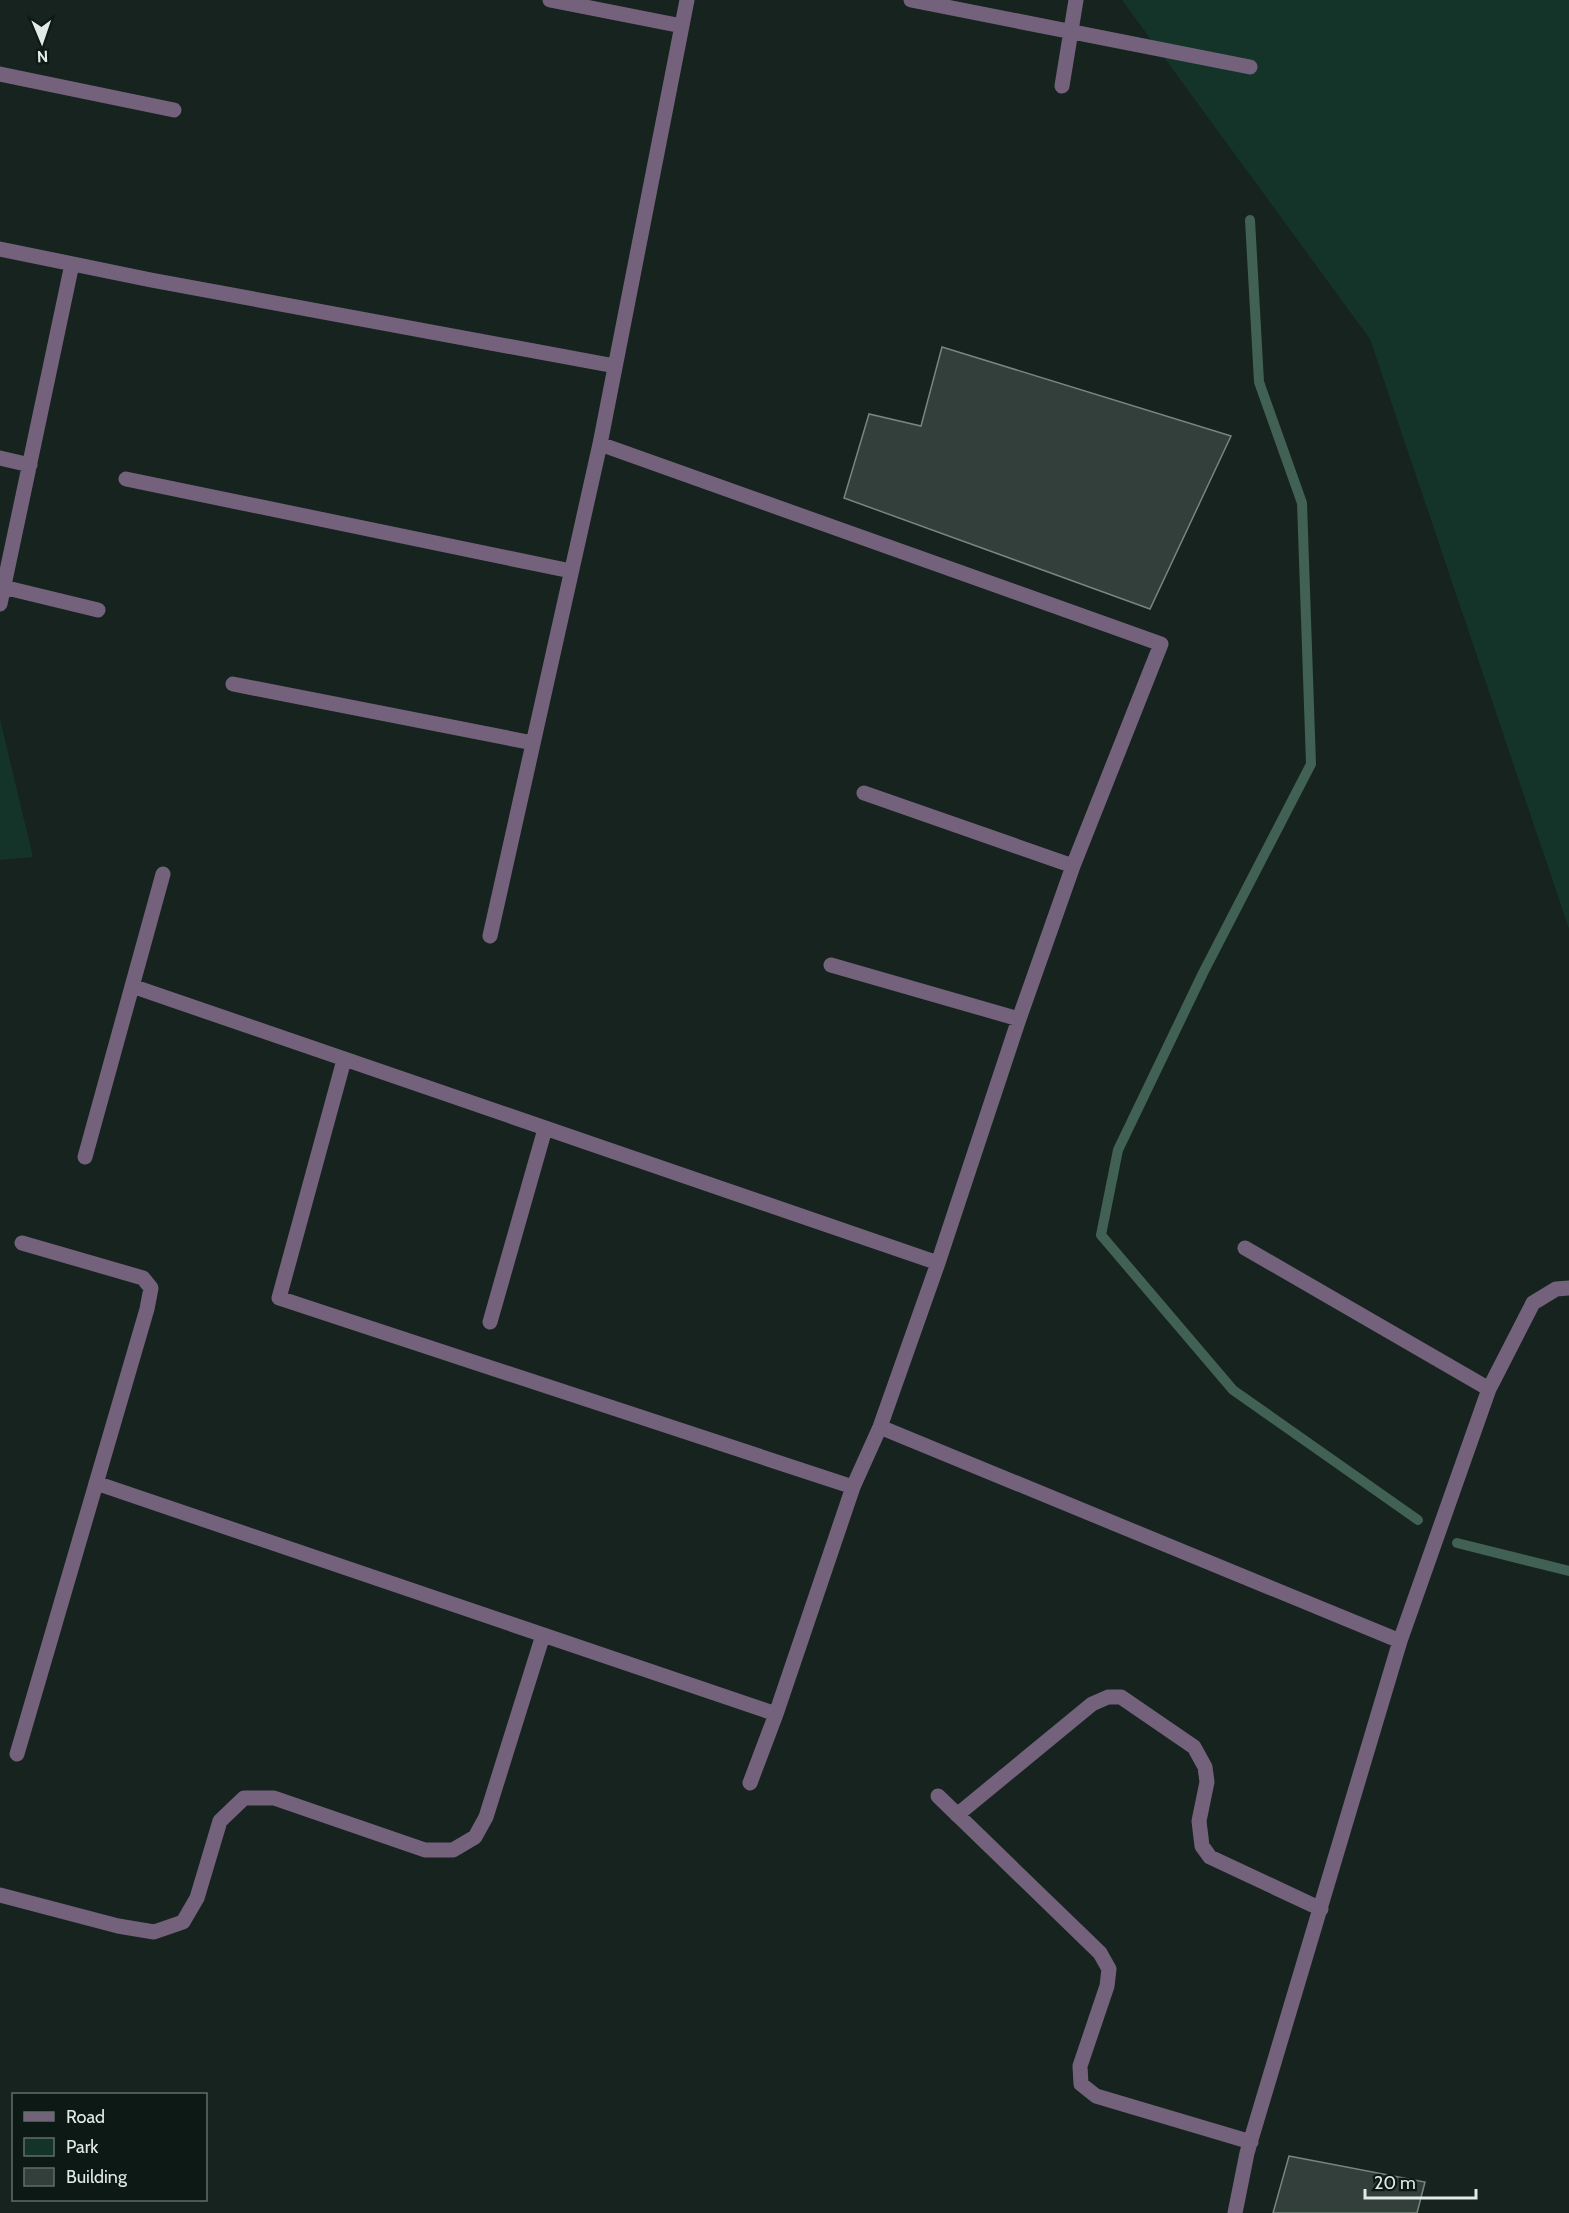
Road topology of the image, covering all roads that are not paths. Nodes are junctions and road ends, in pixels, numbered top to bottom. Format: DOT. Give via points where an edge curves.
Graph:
graph roads {
  1 [pos="550,0"];
  2 [pos="687,0"];
  3 [pos="911,0"];
  4 [pos="1076,0"];
  5 [pos="682,26"];
  6 [pos="1071,32"];
  7 [pos="1250,67"];
  8 [pos="0,74"];
  9 [pos="1062,86"];
  10 [pos="174,110"];
  11 [pos="0,249"];
  12 [pos="72,264"];
  13 [pos="615,366"];
  14 [pos="600,444"];
  15 [pos="0,458"];
  16 [pos="30,465"];
  17 [pos="126,479"];
  18 [pos="572,571"];
  19 [pos="3,588"];
  20 [pos="0,604"];
  21 [pos="98,610"];
  22 [pos="233,684"];
  23 [pos="533,743"];
  24 [pos="864,793"];
  25 [pos="1073,866"];
  26 [pos="163,874"];
  27 [pos="490,936"];
  28 [pos="831,965"];
  29 [pos="132,986"];
  30 [pos="1019,1019"];
  31 [pos="344,1060"];
  32 [pos="545,1129"];
  33 [pos="85,1157"];
  34 [pos="22,1243"];
  35 [pos="1245,1248"];
  36 [pos="938,1263"];
  37 [pos="1569,1288"];
  38 [pos="490,1322"];
  39 [pos="1489,1389"];
  40 [pos="880,1427"];
  41 [pos="96,1483"];
  42 [pos="853,1487"];
  43 [pos="543,1635"];
  44 [pos="1400,1641"];
  45 [pos="776,1714"];
  46 [pos="17,1754"];
  47 [pos="750,1783"];
  48 [pos="938,1797"];
  49 [pos="957,1815"];
  50 [pos="0,1895"];
  51 [pos="1321,1909"];
  52 [pos="1251,2142"];
  53 [pos="1235,2213"];
  1 -- 5 [label="street"];
  2 -- 5 [label="street"];
  3 -- 6 [label="street"];
  4 -- 6 [label="street"];
  5 -- 13 [label="street"];
  6 -- 7 [label="street"];
  6 -- 9 [label="street"];
  8 -- 10 [label="street"];
  11 -- 12 [label="street"];
  12 -- 13 [label="street"];
  12 -- 16 [label="street"];
  13 -- 14 [label="street"];
  14 -- 18 [label="street"];
  14 -- 25 [label="street" via="1161,644"];
  15 -- 16 [label="street"];
  16 -- 19 [label="street"];
  17 -- 18 [label="street"];
  18 -- 23 [label="street"];
  19 -- 20 [label="street"];
  19 -- 21 [label="street"];
  22 -- 23 [label="street"];
  23 -- 27 [label="street"];
  24 -- 25 [label="street"];
  25 -- 30 [label="street"];
  26 -- 29 [label="street"];
  28 -- 30 [label="street"];
  29 -- 31 [label="street"];
  29 -- 33 [label="street"];
  30 -- 36 [label="street"];
  31 -- 32 [label="street"];
  31 -- 42 [label="street" via="279,1298"];
  32 -- 36 [label="street"];
  32 -- 38 [label="street"];
  34 -- 41 [label="street" via="143,1278 151,1288"];
  35 -- 39 [label="street"];
  36 -- 40 [label="street"];
  37 -- 39 [label="street" via="1556,1289 1533,1303"];
  39 -- 44 [label="street"];
  40 -- 42 [label="street"];
  40 -- 44 [label="street"];
  41 -- 43 [label="street"];
  41 -- 46 [label="street"];
  42 -- 45 [label="street"];
  43 -- 45 [label="street"];
  43 -- 50 [label="street" via="486,1817 475,1837 453,1850 425,1850 274,1798 244,1798 220,1821 197,1898 183,1922 154,1932"];
  44 -- 51 [label="street"];
  45 -- 47 [label="street"];
  48 -- 49 [label="street"];
  49 -- 51 [label="street" via="1092,1704 1108,1697 1121,1697 1194,1747 1208,1782 1199,1821 1202,1846 1210,1857"];
  49 -- 52 [label="street" via="1100,1953 1109,1969 1080,2066 1081,2084 1096,2096"];
  51 -- 52 [label="street"];
  52 -- 53 [label="street"];
}
